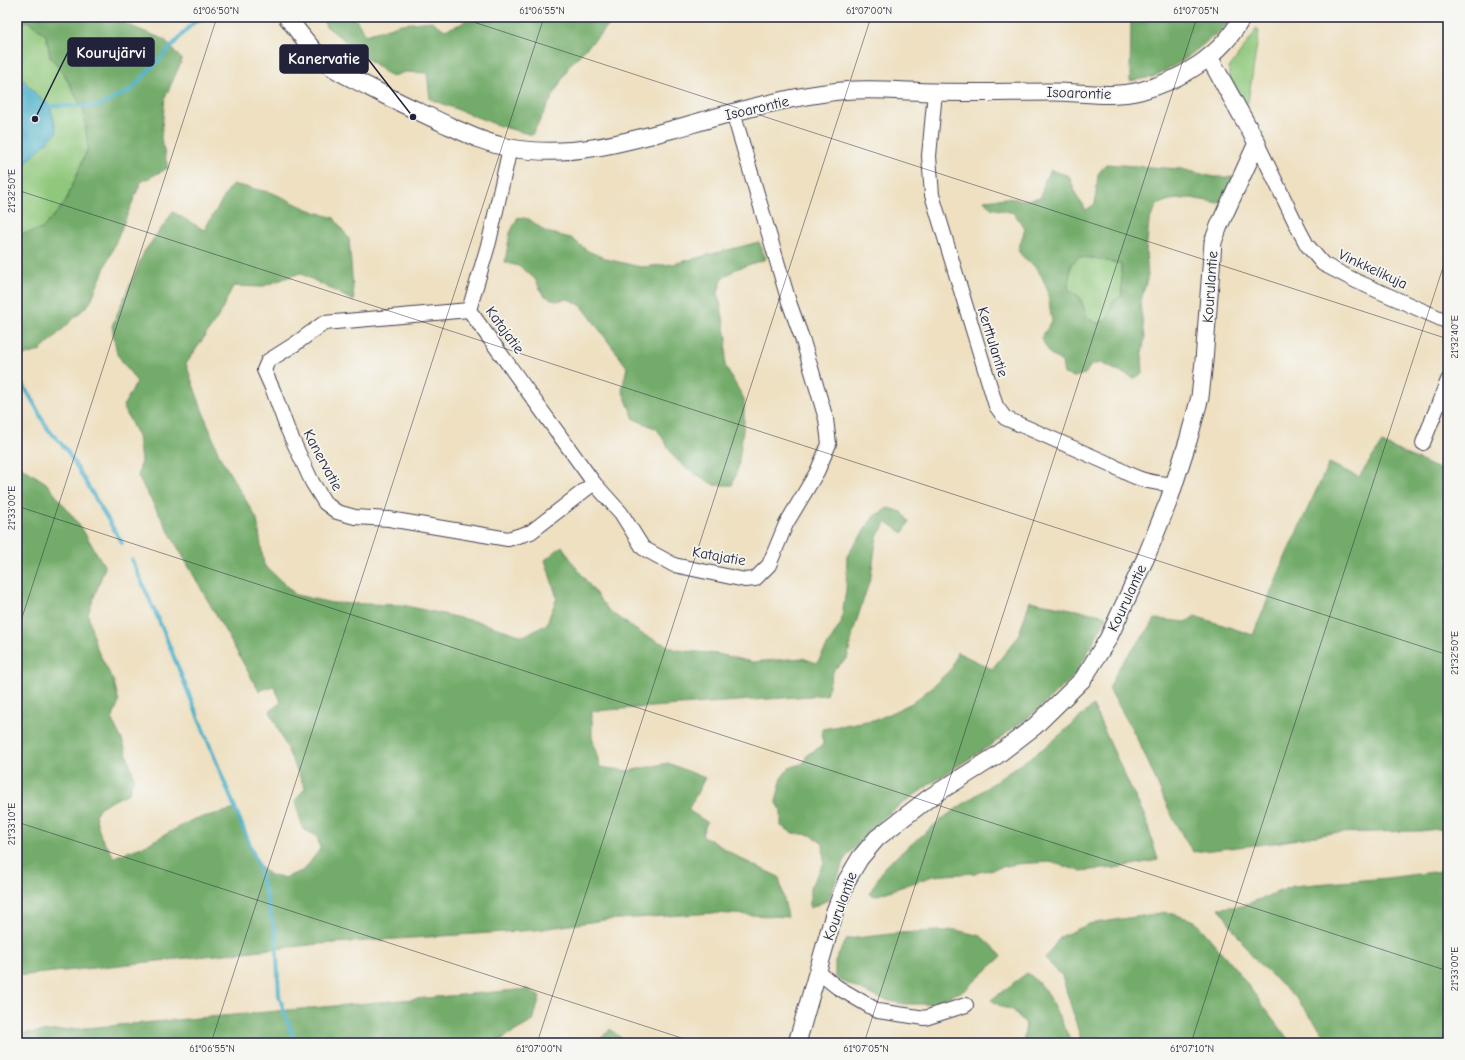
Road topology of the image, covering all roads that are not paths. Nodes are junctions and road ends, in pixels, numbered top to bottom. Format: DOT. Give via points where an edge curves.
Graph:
graph roads {
  1 [pos="288,17"];
  2 [pos="1242,17"];
  3 [pos="1209,57"];
  4 [pos="935,92"];
  5 [pos="733,112"];
  6 [pos="1257,143"];
  7 [pos="510,148"];
  8 [pos="469,310"];
  9 [pos="1448,322"];
  10 [pos="1448,380"];
  11 [pos="1423,443"];
  12 [pos="594,483"];
  13 [pos="1175,484"];
  14 [pos="818,972"];
  15 [pos="966,1005"];
  16 [pos="797,1043"];
  1 -- 7 [label="street, Isoarontie" via="315,51 332,67 450,126 485,141"];
  2 -- 3 [label="street, Isoarontie" via="1230,36"];
  3 -- 4 [label="street, Isoarontie" via="1164,83 1140,91 1114,95 1056,92"];
  3 -- 6 [label="street"];
  4 -- 5 [label="street, Isoarontie" via="853,90 825,93"];
  4 -- 13 [label="street, Kerttulantie" via="929,156 932,195 996,406 1005,418 1127,474 1158,484"];
  5 -- 7 [label="street, Isoarontie" via="624,142 574,151 548,152"];
  5 -- 12 [label="street, Katajatie" via="826,419 829,444 817,472 786,524 769,565 755,579 746,580 674,565 643,548 621,513"];
  6 -- 9 [label="street, Vinkkelikuja" via="1307,245 1324,264"];
  6 -- 13 [label="street, Kourulantie" via="1213,242 1200,397"];
  7 -- 8 [label="street, Katajatie"];
  8 -- 12 [label="street, Katajatie"];
  8 -- 12 [label="street, Kanervatie" via="324,323 268,361 264,370 287,428 312,482 325,503 337,512 355,517 389,519 508,539 531,532"];
  10 -- 11 [label="street"];
  13 -- 14 [label="street, Kourulantie" via="1115,625 1083,679 1036,726 996,756 929,798 877,838 860,858 847,880 835,911"];
  14 -- 15 [label="street" via="837,987 878,1011 925,1018"];
  14 -- 16 [label="street, Kourulantie"];
}
